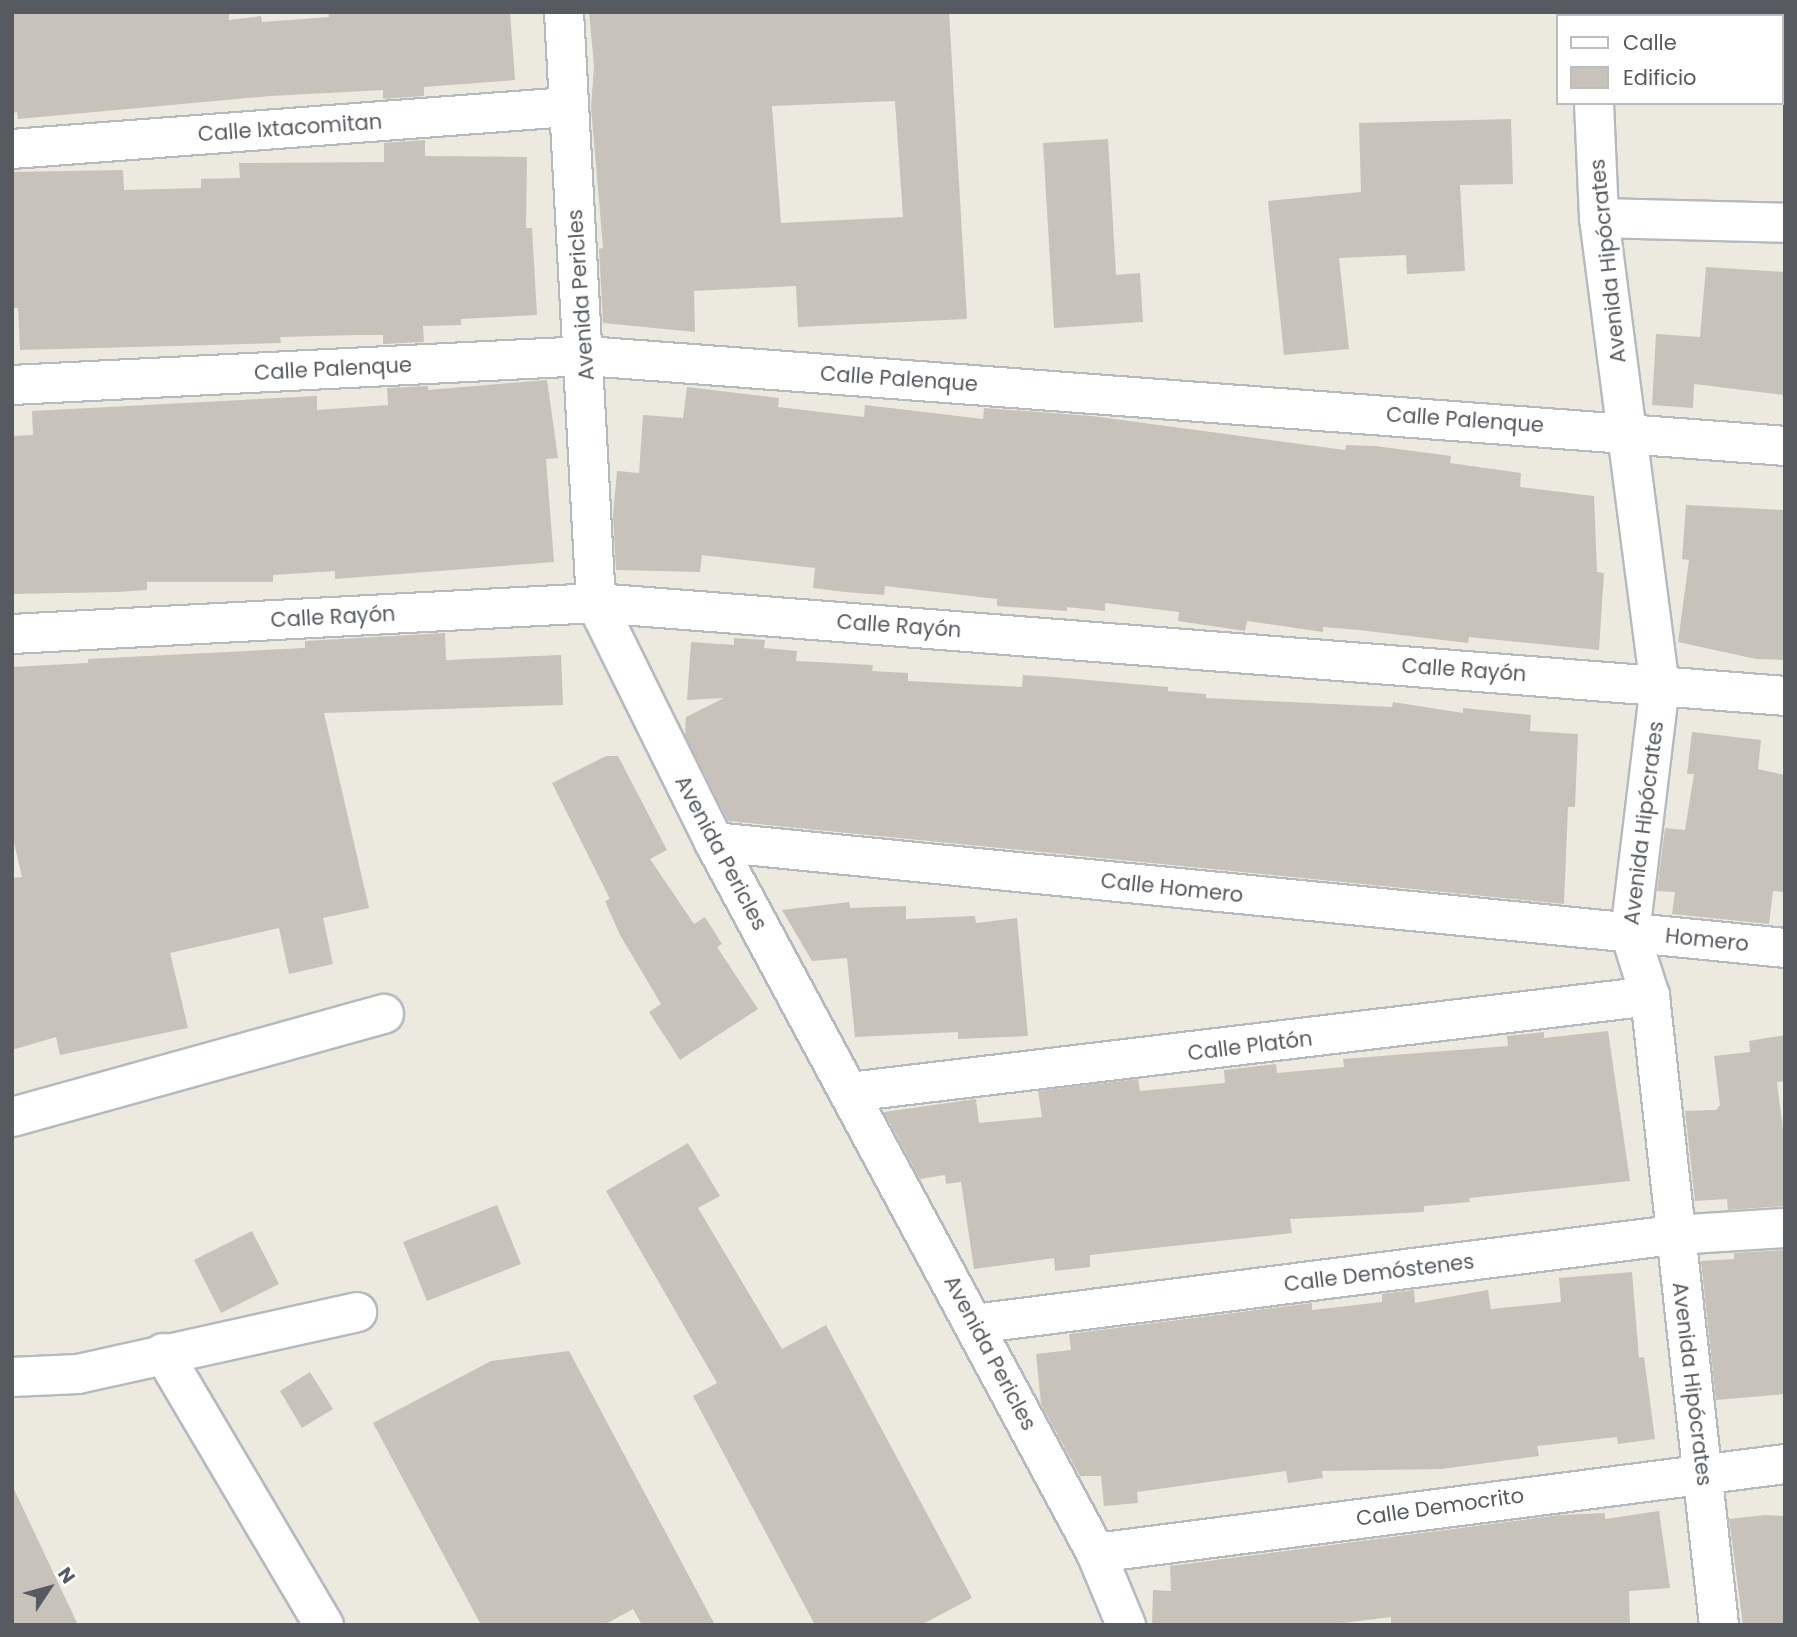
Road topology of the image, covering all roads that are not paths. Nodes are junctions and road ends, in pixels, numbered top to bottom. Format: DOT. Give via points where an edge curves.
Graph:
graph roads {
  1 [pos="564,12"];
  2 [pos="1594,105"];
  3 [pos="568,107"];
  4 [pos="12,149"];
  5 [pos="1600,218"];
  6 [pos="1785,223"];
  7 [pos="586,356"];
  8 [pos="12,385"];
  9 [pos="1628,432"];
  10 [pos="1785,446"];
  11 [pos="596,603"];
  12 [pos="12,634"];
  13 [pos="1660,685"];
  14 [pos="1785,696"];
  15 [pos="714,842"];
  16 [pos="1630,933"];
  17 [pos="1785,948"];
  18 [pos="1650,996"];
  19 [pos="384,1014"];
  20 [pos="850,1092"];
  21 [pos="12,1116"];
  22 [pos="1785,1228"];
  23 [pos="1673,1235"];
  24 [pos="357,1312"];
  25 [pos="974,1324"];
  26 [pos="163,1353"];
  27 [pos="12,1377"];
  28 [pos="1785,1464"];
  29 [pos="1703,1472"];
  30 [pos="1096,1553"];
  31 [pos="324,1625"];
  32 [pos="1126,1625"];
  33 [pos="1719,1625"];
  1 -- 3 [label="street, Avenida Pericles"];
  2 -- 5 [label="street, Avenida Hipócrates"];
  3 -- 4 [label="street, Calle Ixtacomitan"];
  3 -- 7 [label="street, Avenida Pericles"];
  5 -- 6 [label="street"];
  5 -- 9 [label="street, Avenida Hipócrates"];
  7 -- 8 [label="street, Calle Palenque"];
  7 -- 9 [label="street, Calle Palenque"];
  7 -- 11 [label="street, Avenida Pericles"];
  9 -- 10 [label="street, Calle Palenque"];
  9 -- 13 [label="street, Avenida Hipócrates"];
  11 -- 12 [label="street, Calle Rayón"];
  11 -- 13 [label="street, Calle Rayón"];
  11 -- 15 [label="street, Avenida Pericles"];
  13 -- 14 [label="street, Calle Rayón"];
  13 -- 16 [label="street, Avenida Hipócrates"];
  15 -- 16 [label="street, Calle Homero"];
  15 -- 20 [label="street, Avenida Pericles"];
  16 -- 17 [label="street, Homero"];
  16 -- 18 [label="street, Avenida Hipócrates"];
  18 -- 20 [label="street, Calle Platón" via="1566,1010"];
  18 -- 23 [label="street, Avenida Hipócrates"];
  19 -- 21 [label="street"];
  20 -- 25 [label="street, Avenida Pericles"];
  22 -- 23 [label="street, Calle Demóstenes"];
  23 -- 25 [label="street, Calle Demóstenes"];
  23 -- 29 [label="street, Avenida Hipócrates"];
  24 -- 26 [label="street"];
  25 -- 30 [label="street, Avenida Pericles"];
  26 -- 27 [label="street" via="78,1374"];
  26 -- 31 [label="street"];
  28 -- 29 [label="street, Calle Democrito"];
  29 -- 30 [label="street, Calle Democrito"];
  29 -- 33 [label="street, Avenida Hipócrates"];
  30 -- 32 [label="street, Avenida Pericles"];
}
